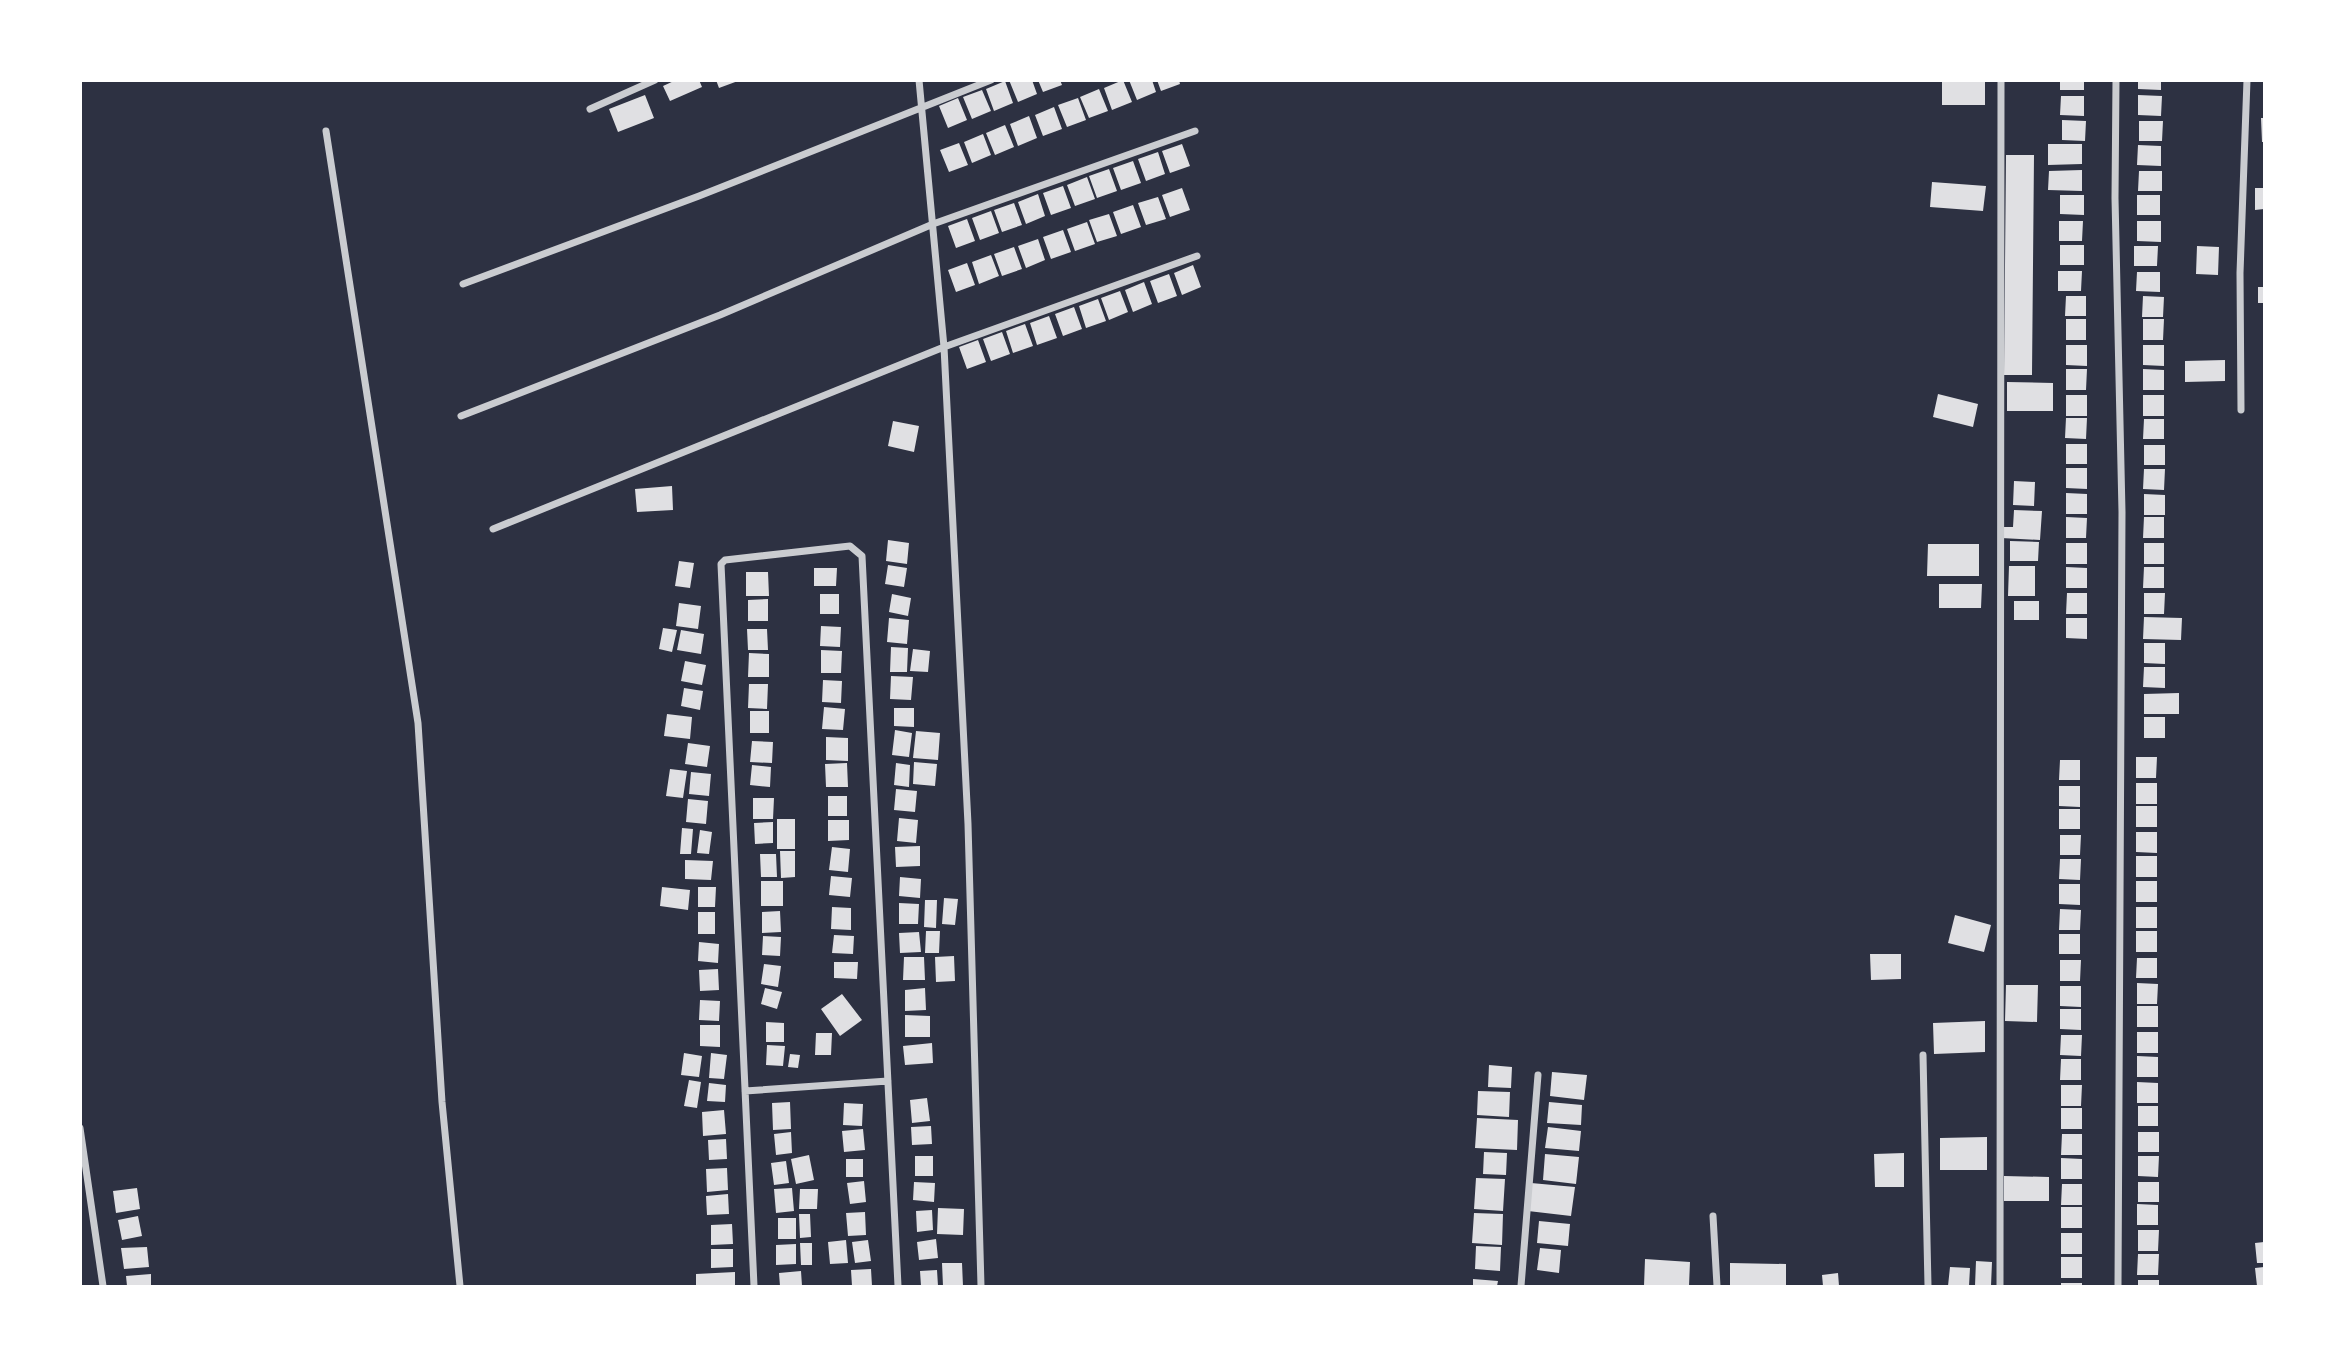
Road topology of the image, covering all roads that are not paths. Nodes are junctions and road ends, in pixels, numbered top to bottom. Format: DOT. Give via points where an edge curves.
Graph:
graph roads {
  1 [pos="655,80"];
  2 [pos="919,80"];
  3 [pos="991,80"];
  4 [pos="2001,80"];
  5 [pos="2116,80"];
  6 [pos="2247,80"];
  7 [pos="640,83"];
  8 [pos="921,107"];
  9 [pos="590,109"];
  10 [pos="326,131"];
  11 [pos="1195,131"];
  12 [pos="933,224"];
  13 [pos="1197,256"];
  14 [pos="463,284"];
  15 [pos="944,347"];
  16 [pos="2241,410"];
  17 [pos="461,416"];
  18 [pos="493,529"];
  19 [pos="1923,1055"];
  20 [pos="1538,1075"];
  21 [pos="888,1081"];
  22 [pos="745,1091"];
  23 [pos="80,1128"];
  24 [pos="1713,1216"];
  25 [pos="103,1286"];
  26 [pos="460,1286"];
  27 [pos="754,1286"];
  28 [pos="898,1286"];
  29 [pos="981,1286"];
  30 [pos="1521,1286"];
  31 [pos="1717,1286"];
  32 [pos="1928,1286"];
  33 [pos="2000,1286"];
  34 [pos="2118,1286"];
  1 -- 7 [label="street"];
  2 -- 8 [label="street"];
  3 -- 8 [label="street"];
  4 -- 33 [label="street"];
  5 -- 34 [label="street" via="2122,512"];
  6 -- 16 [label="street"];
  7 -- 9 [label="street"];
  8 -- 12 [label="street"];
  8 -- 14 [label="street"];
  10 -- 26 [label="street" via="418,723 442,1101"];
  11 -- 12 [label="street"];
  12 -- 15 [label="street"];
  12 -- 17 [label="street" via="720,316"];
  13 -- 15 [label="street"];
  15 -- 18 [label="street"];
  15 -- 29 [label="street" via="968,824"];
  19 -- 32 [label="street"];
  20 -- 30 [label="street"];
  21 -- 22 [label="street"];
  21 -- 22 [label="street" via="862,556 850,546 725,559 721,564"];
  21 -- 28 [label="street"];
  22 -- 27 [label="street"];
  23 -- 25 [label="street"];
  24 -- 31 [label="street"];
}
